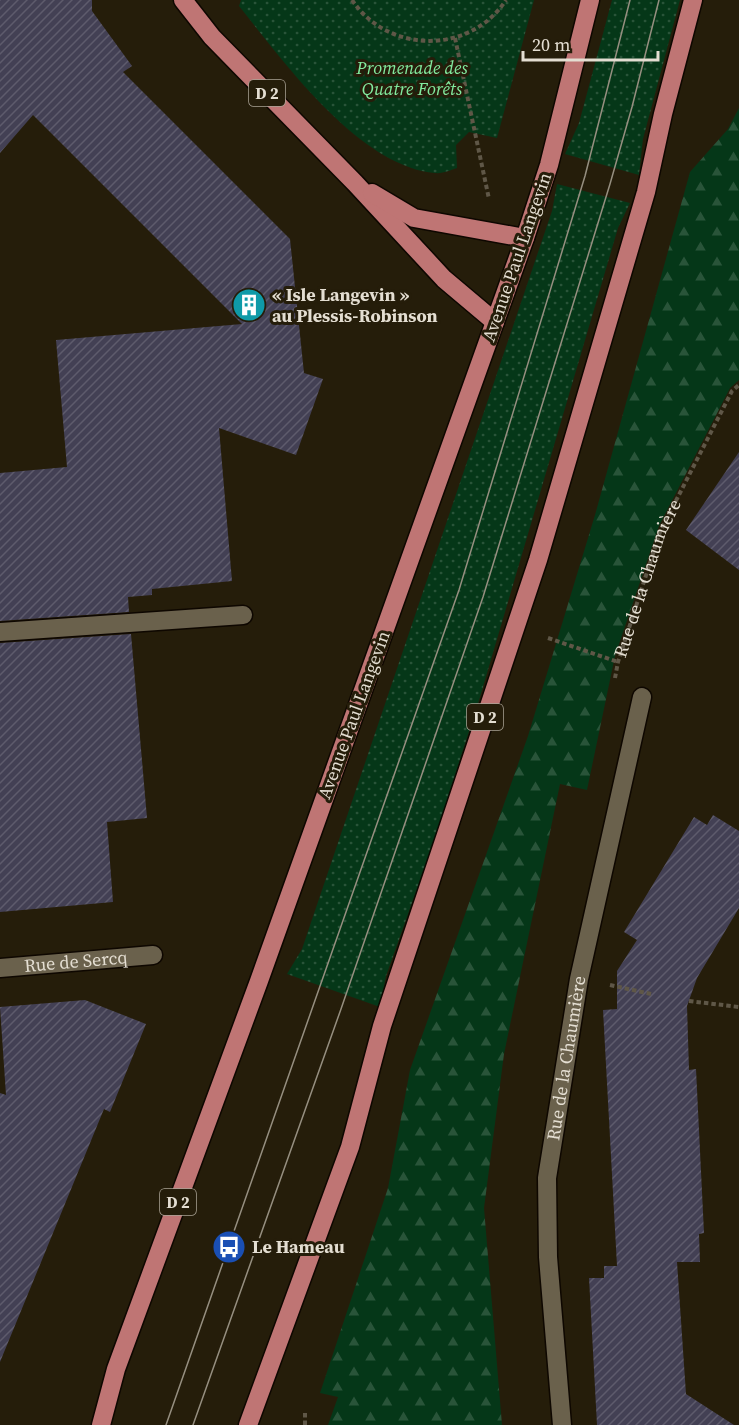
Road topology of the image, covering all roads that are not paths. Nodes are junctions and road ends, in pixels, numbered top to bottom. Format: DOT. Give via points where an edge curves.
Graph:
graph roads {
  1 [pos="183,0"];
  2 [pos="590,0"];
  3 [pos="693,0"];
  4 [pos="355,183"];
  5 [pos="525,238"];
  6 [pos="495,322"];
  7 [pos="243,615"];
  8 [pos="0,632"];
  9 [pos="642,697"];
  10 [pos="153,956"];
  11 [pos="0,968"];
  12 [pos="101,1425"];
  13 [pos="248,1425"];
  14 [pos="562,1425"];
  1 -- 4 [label="main road, D 2" via="212,37"];
  2 -- 5 [label="main road, Avenue Paul Langevin / D 2" via="549,165"];
  3 -- 13 [label="main road, D 2" via="646,192 538,560 382,1026 350,1147"];
  4 -- 5 [label="main road" via="414,218"];
  4 -- 6 [label="main road" via="444,279"];
  5 -- 6 [label="main road, Avenue Paul Langevin / D 2"];
  6 -- 12 [label="main road, Avenue Paul Langevin / D 2" via="116,1369"];
  7 -- 8 [label="street"];
  9 -- 14 [label="street, Rue de la Chaumière" via="579,979 547,1178 548,1257"];
  10 -- 11 [label="street, Rue de Sercq"];
}
